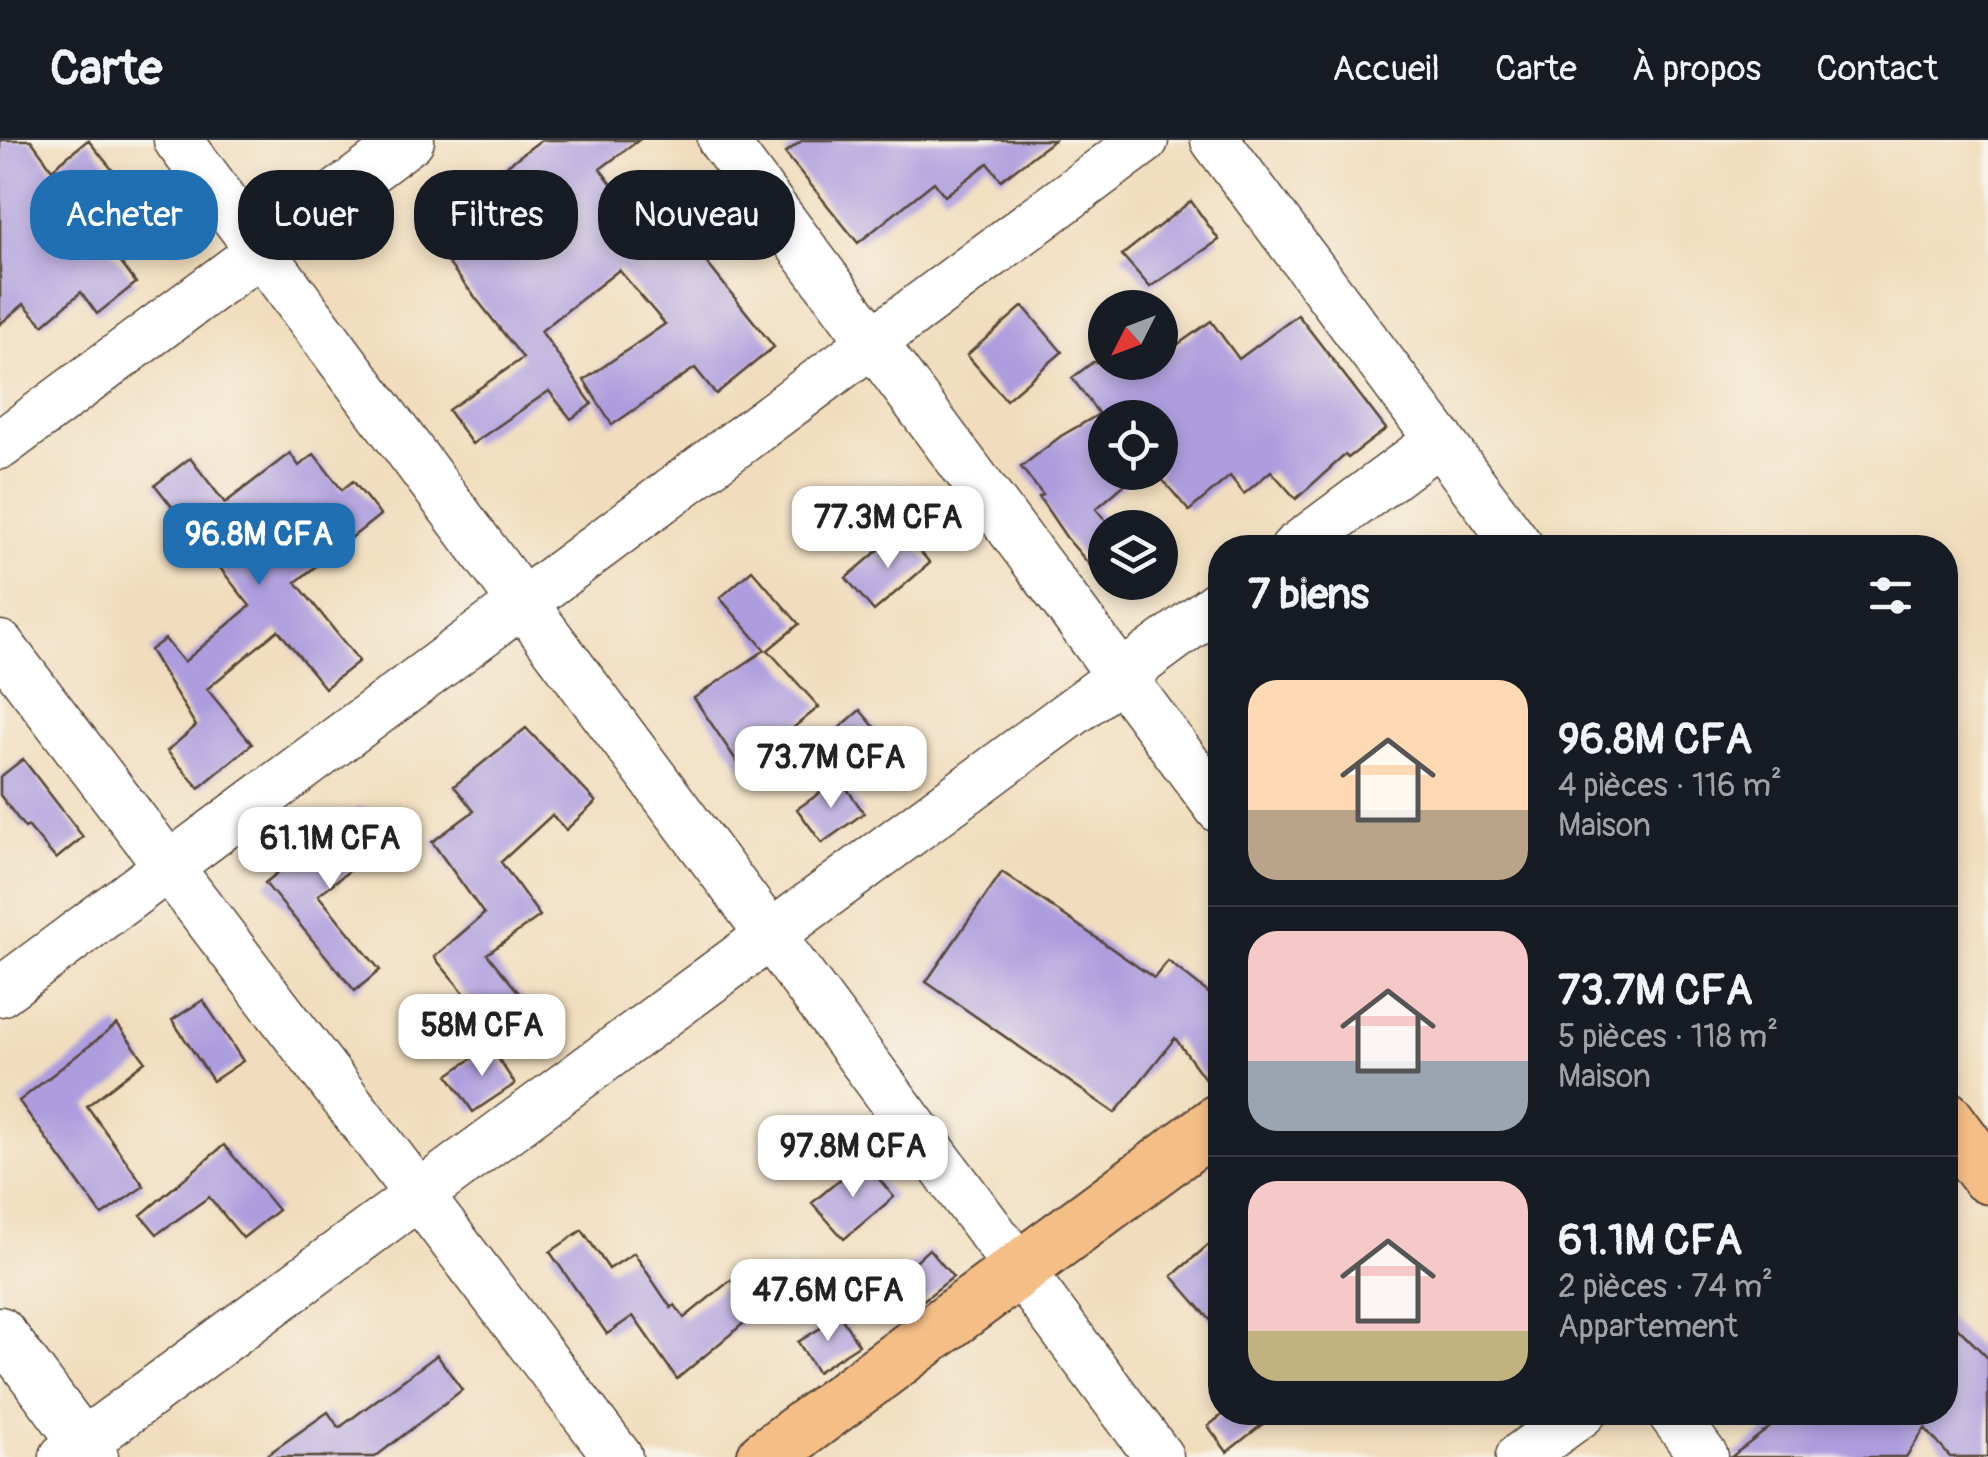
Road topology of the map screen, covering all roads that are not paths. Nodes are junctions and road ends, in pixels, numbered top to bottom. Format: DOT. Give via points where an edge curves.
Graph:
graph roads {
  1 [pos="178,140"];
  2 [pos="410,140"];
  3 [pos="722,140"];
  4 [pos="1144,140"];
  5 [pos="1214,140"];
  6 [pos="370,170"];
  7 [pos="238,221"];
  8 [pos="250,260"];
  9 [pos="267,260"];
  10 [pos="872,342"];
  11 [pos="1440,440"];
  12 [pos="0,445"];
  13 [pos="1312,535"];
  14 [pos="1510,535"];
  15 [pos="523,603"];
  16 [pos="1208,611"];
  17 [pos="0,645"];
  18 [pos="1121,676"];
  19 [pos="1208,792"];
  20 [pos="168,866"];
  21 [pos="770,934"];
  22 [pos="0,992"];
  23 [pos="1208,1130"];
  24 [pos="418,1195"];
  25 [pos="1019,1270"];
  26 [pos="0,1331"];
  27 [pos="1564,1425"];
  28 [pos="1680,1425"];
  29 [pos="80,1452"];
  30 [pos="618,1457"];
  31 [pos="765,1457"];
  32 [pos="1160,1457"];
  33 [pos="1520,1457"];
  34 [pos="1704,1457"];
  1 -- 7 [label="street"];
  2 -- 6 [label="street"];
  3 -- 10 [label="street"];
  4 -- 10 [label="street"];
  5 -- 11 [label="street"];
  8 -- 12 [label="street"];
  9 -- 15 [label="street"];
  10 -- 15 [label="street"];
  10 -- 18 [label="street"];
  11 -- 13 [label="street"];
  11 -- 14 [label="street"];
  15 -- 20 [label="street"];
  15 -- 21 [label="street"];
  16 -- 18 [label="street"];
  17 -- 20 [label="street"];
  18 -- 19 [label="street"];
  18 -- 21 [label="street"];
  20 -- 22 [label="street"];
  20 -- 24 [label="street"];
  21 -- 24 [label="street"];
  21 -- 25 [label="street"];
  23 -- 25 [label="main road"];
  24 -- 29 [label="street"];
  24 -- 30 [label="street"];
  25 -- 31 [label="main road"];
  25 -- 32 [label="street"];
  26 -- 29 [label="street"];
  27 -- 33 [label="street"];
  28 -- 34 [label="street"];
}
